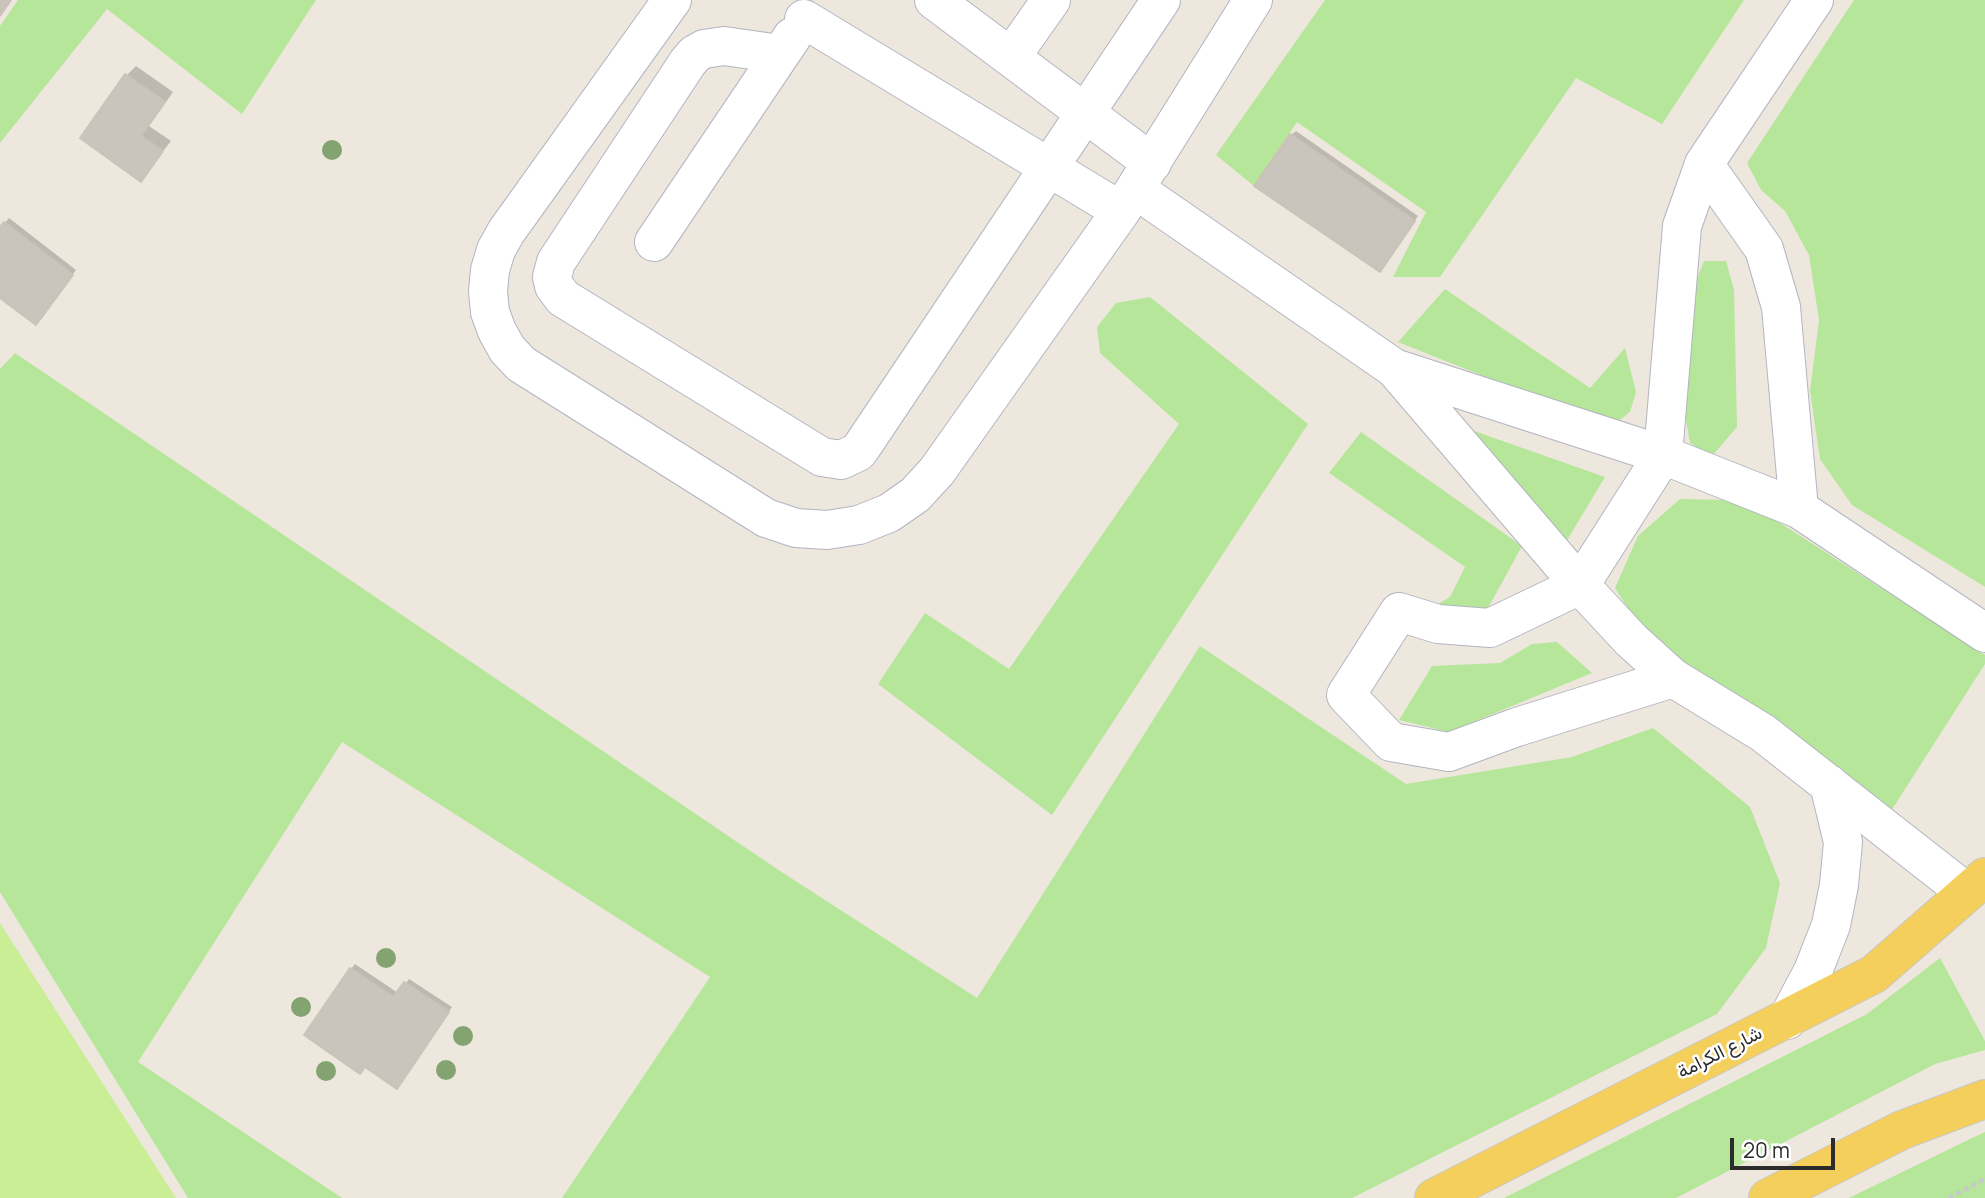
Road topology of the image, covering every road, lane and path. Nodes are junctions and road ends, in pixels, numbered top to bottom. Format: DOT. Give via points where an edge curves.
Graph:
graph roads {
  1 [pos="671,0"];
  2 [pos="1051,0"];
  3 [pos="1161,0"];
  4 [pos="1253,0"];
  5 [pos="1814,0"];
  6 [pos="939,1"];
  7 [pos="810,10"];
  8 [pos="780,54"];
  9 [pos="1011,57"];
  10 [pos="1086,113"];
  11 [pos="1704,164"];
  12 [pos="1049,168"];
  13 [pos="1136,188"];
  14 [pos="654,242"];
  15 [pos="1394,368"];
  16 [pos="1663,455"];
  17 [pos="1799,509"];
  18 [pos="1580,585"];
  19 [pos="1985,634"];
  20 [pos="1673,678"];
  21 [pos="1829,784"];
  22 [pos="1976,884"];
  23 [pos="1787,1020"];
  24 [pos="1985,1099"];
  25 [pos="1985,1179"];
  26 [pos="1434,1198"];
  27 [pos="1768,1198"];
  28 [pos="1949,1198"];
  1 -- 13 [label="lane" via="506,232 490,270 490,312 497,331 521,364 765,518 817,529 859,525 889,513 915,495 937,471"];
  2 -- 9 [label="lane"];
  3 -- 10 [label="lane"];
  4 -- 13 [label="lane"];
  5 -- 11 [label="lane"];
  6 -- 9 [label="lane"];
  7 -- 8 [label="lane"];
  7 -- 12 [label="lane"];
  8 -- 12 [label="lane" via="724,46 695,54 556,262 552,277 563,298 822,457 841,460 858,452"];
  8 -- 14 [label="lane"];
  9 -- 10 [label="lane"];
  10 -- 12 [label="lane"];
  10 -- 13 [label="lane"];
  11 -- 16 [label="lane" via="1682,226"];
  11 -- 17 [label="lane" via="1764,249 1781,307"];
  12 -- 13 [label="lane"];
  13 -- 15 [label="lane"];
  15 -- 16 [label="lane"];
  15 -- 18 [label="lane"];
  16 -- 17 [label="lane"];
  16 -- 18 [label="lane"];
  17 -- 19 [label="lane"];
  18 -- 20 [label="lane"];
  18 -- 20 [label="lane" via="1490,628 1438,624 1399,612 1346,695 1391,742 1449,752"];
  20 -- 21 [label="lane" via="1763,733"];
  21 -- 22 [label="lane"];
  21 -- 23 [label="lane" via="1843,842 1839,885 1831,925"];
  22 -- 23 [label="main road, شارع الكرامة" via="1874,974"];
  23 -- 26 [label="main road, شارع الكرامة"];
  24 -- 27 [label="main road" via="1902,1130"];
  25 -- 28 [label="path"];
}
